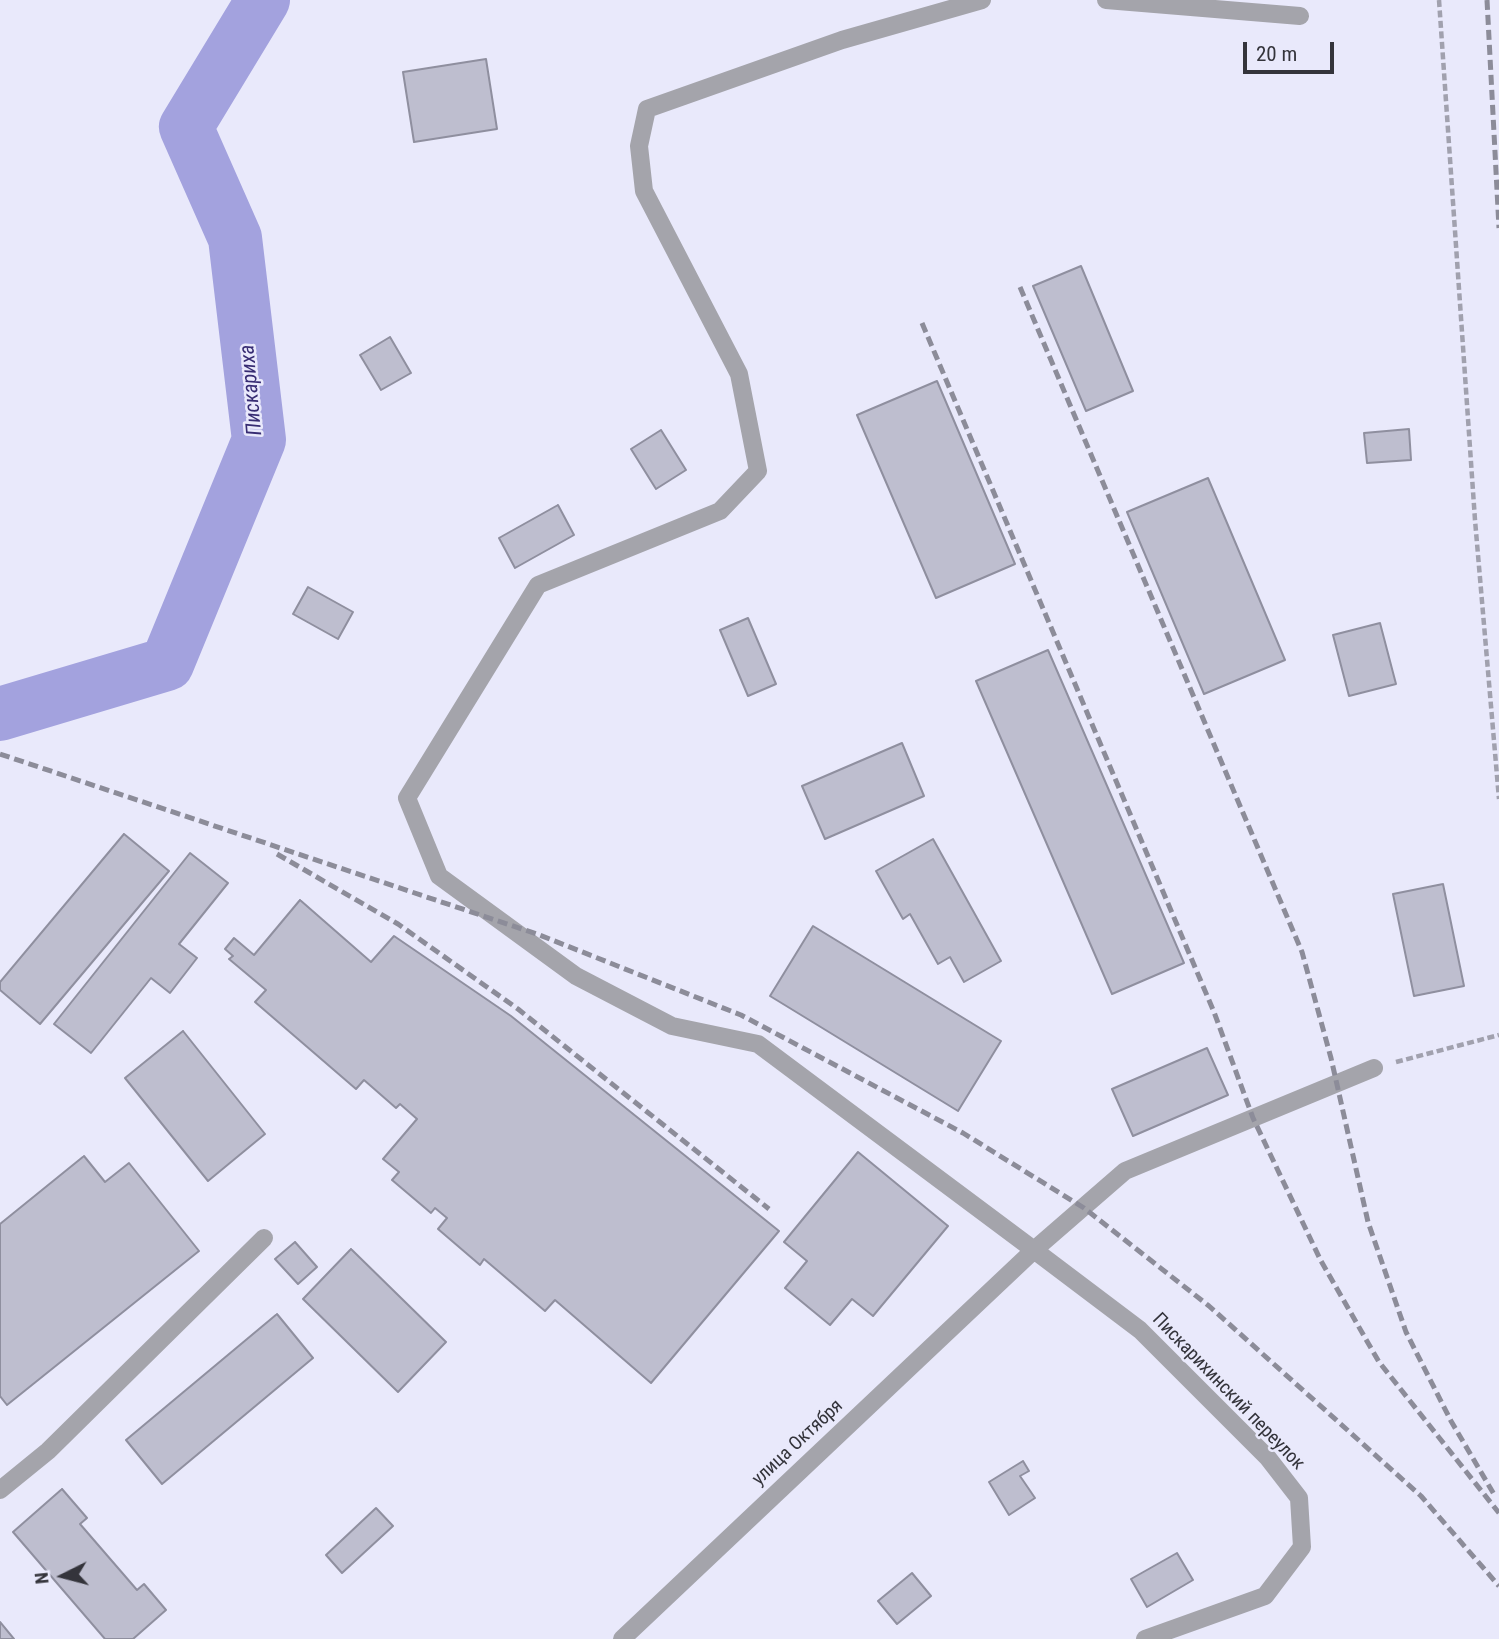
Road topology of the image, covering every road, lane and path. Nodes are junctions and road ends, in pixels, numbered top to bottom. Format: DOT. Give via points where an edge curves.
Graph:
graph roads {
  1 [pos="982,0"];
  2 [pos="1106,0"];
  3 [pos="1439,0"];
  4 [pos="1300,16"];
  5 [pos="1499,799"];
  6 [pos="1499,1035"];
  7 [pos="1374,1068"];
  8 [pos="264,1238"];
  9 [pos="1034,1250"];
  10 [pos="0,1490"];
  11 [pos="622,1639"];
  12 [pos="1145,1639"];
  1 -- 9 [label="street, Пискарихинский переулок" via="842,40 648,109 639,146 644,191 739,374 758,471 720,511 538,585 407,798 439,876 576,976 672,1026 758,1044"];
  2 -- 4 [label="street"];
  3 -- 5 [label="path"];
  6 -- 7 [label="path"];
  7 -- 9 [label="street, улица Октября" via="1125,1171"];
  8 -- 10 [label="street" via="48,1451"];
  9 -- 11 [label="street, улица Октября"];
  9 -- 12 [label="street, Пискарихинский переулок" via="1140,1330 1268,1458 1299,1498 1302,1547 1265,1596"];
}
